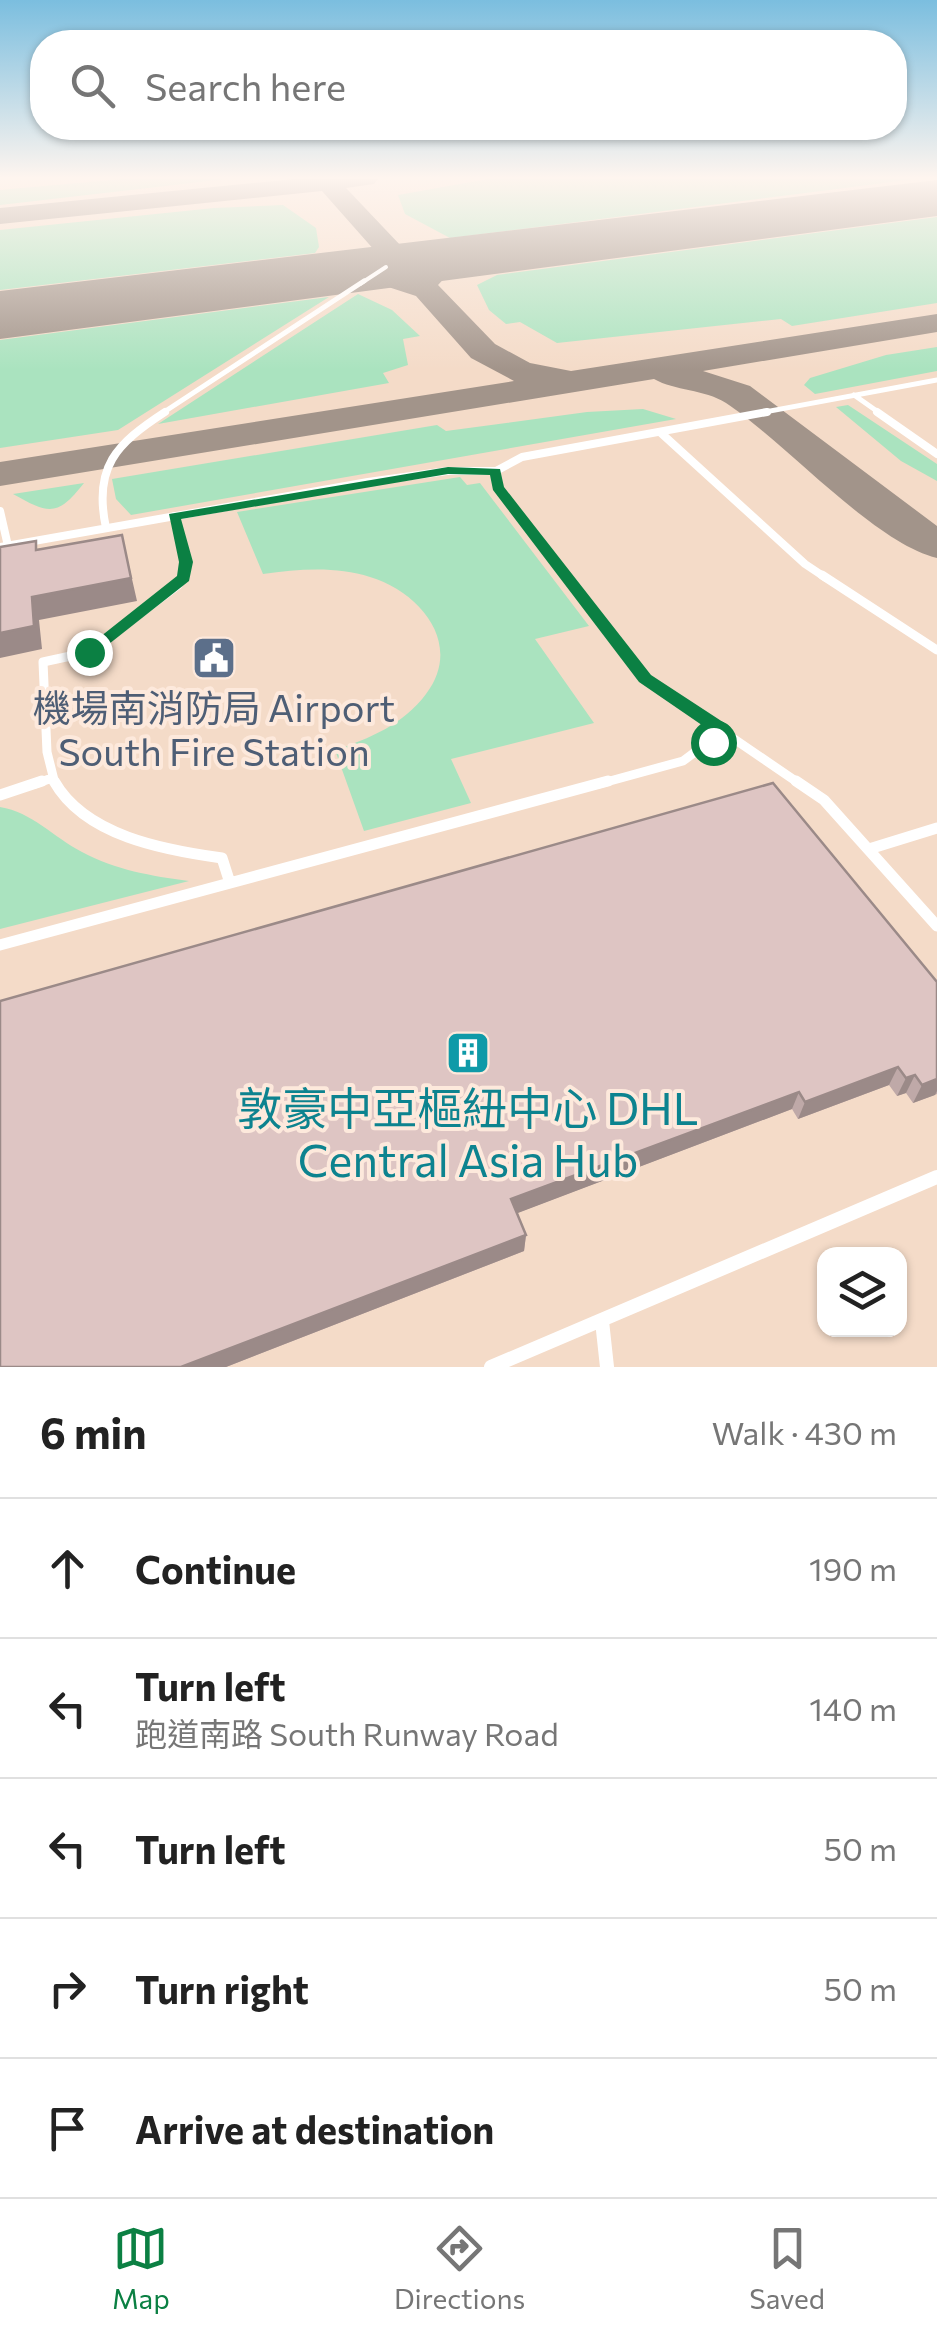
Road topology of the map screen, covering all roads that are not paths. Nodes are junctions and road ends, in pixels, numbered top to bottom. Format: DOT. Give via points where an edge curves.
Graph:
graph roads {
  1 [pos="386,266"];
  2 [pos="937,380"];
  3 [pos="854,395"];
  4 [pos="661,433"];
  5 [pos="937,454"];
  6 [pos="496,471"];
  7 [pos="0,511"];
  8 [pos="174,516"];
  9 [pos="106,528"];
  10 [pos="4,546"];
  11 [pos="937,650"];
  12 [pos="723,730"];
  13 [pos="52,778"];
  14 [pos="0,795"];
  15 [pos="937,828"];
  16 [pos="869,850"];
  17 [pos="230,883"];
  18 [pos="937,926"];
  19 [pos="0,944"];
  20 [pos="937,1177"];
  21 [pos="602,1321"];
  22 [pos="490,1367"];
  23 [pos="607,1367"];
  1 -- 9 [label="lane" via="109,456 99,480"];
  2 -- 3 [label="lane"];
  3 -- 4 [label="lane"];
  3 -- 5 [label="lane"];
  4 -- 6 [label="lane" via="522,457"];
  4 -- 11 [label="lane" via="805,564"];
  6 -- 8 [label="lane" via="448,471"];
  6 -- 12 [label="lane" via="498,487 645,678"];
  7 -- 10 [label="lane"];
  8 -- 9 [label="lane"];
  8 -- 13 [label="lane" via="187,570 178,585 89,652 42,662"];
  9 -- 10 [label="lane"];
  12 -- 16 [label="lane" via="824,800"];
  12 -- 17 [label="lane" via="683,761"];
  13 -- 14 [label="lane"];
  13 -- 17 [label="lane" via="82,813 116,830 222,858"];
  15 -- 16 [label="lane"];
  16 -- 18 [label="lane"];
  17 -- 19 [label="lane"];
  20 -- 21 [label="lane"];
  21 -- 22 [label="lane"];
  21 -- 23 [label="lane"];
}
